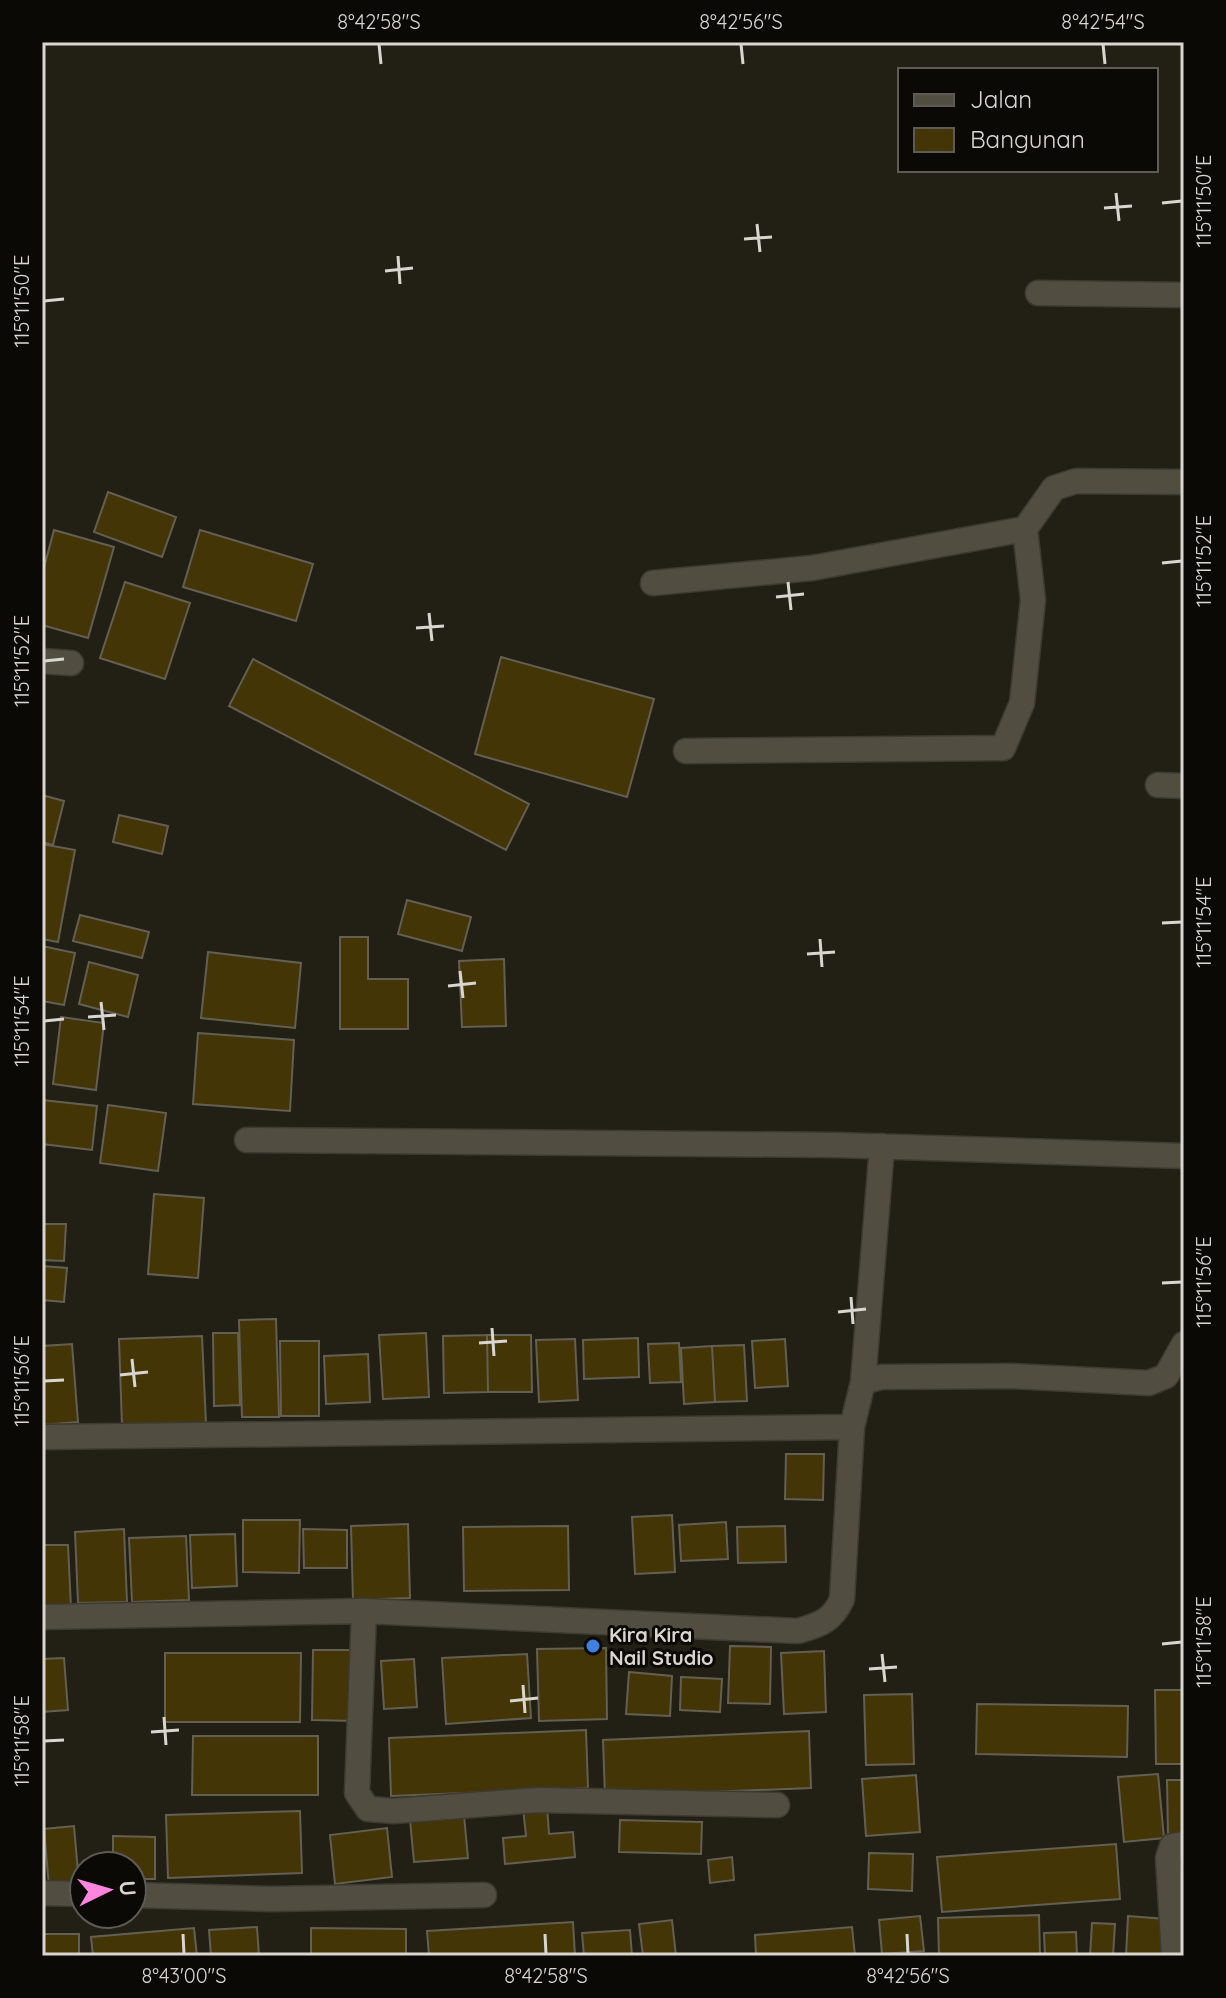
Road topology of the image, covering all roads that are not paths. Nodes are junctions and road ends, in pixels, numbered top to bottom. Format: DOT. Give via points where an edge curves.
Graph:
graph roads {
  1 [pos="1038,293"];
  2 [pos="1184,295"];
  3 [pos="1184,482"];
  4 [pos="1025,529"];
  5 [pos="653,583"];
  6 [pos="42,661"];
  7 [pos="71,663"];
  8 [pos="686,751"];
  9 [pos="1158,785"];
  10 [pos="1184,786"];
  11 [pos="247,1140"];
  12 [pos="882,1146"];
  13 [pos="1184,1156"];
  14 [pos="1184,1344"];
  15 [pos="863,1382"];
  16 [pos="852,1427"];
  17 [pos="42,1437"];
  18 [pos="364,1611"];
  19 [pos="42,1617"];
  20 [pos="777,1805"];
  21 [pos="1184,1844"];
  22 [pos="42,1893"];
  23 [pos="68,1894"];
  24 [pos="148,1895"];
  25 [pos="484,1895"];
  26 [pos="1174,1956"];
  1 -- 2 [label="street"];
  3 -- 4 [label="street" via="1076,481 1054,488"];
  4 -- 5 [label="street" via="812,568"];
  4 -- 8 [label="street" via="1033,600 1022,703 1003,748"];
  6 -- 7 [label="street"];
  9 -- 10 [label="street"];
  11 -- 12 [label="street"];
  12 -- 13 [label="street"];
  12 -- 15 [label="street"];
  14 -- 15 [label="street" via="1166,1376 1149,1383 1011,1376 881,1377"];
  15 -- 16 [label="street"];
  16 -- 17 [label="street"];
  16 -- 18 [label="street" via="842,1599 837,1611 819,1625 798,1631"];
  18 -- 19 [label="street"];
  18 -- 20 [label="street" via="357,1793 368,1809 538,1800"];
  21 -- 26 [label="street" via="1172,1846 1168,1858"];
  22 -- 23 [label="street"];
  24 -- 25 [label="street"];
}
